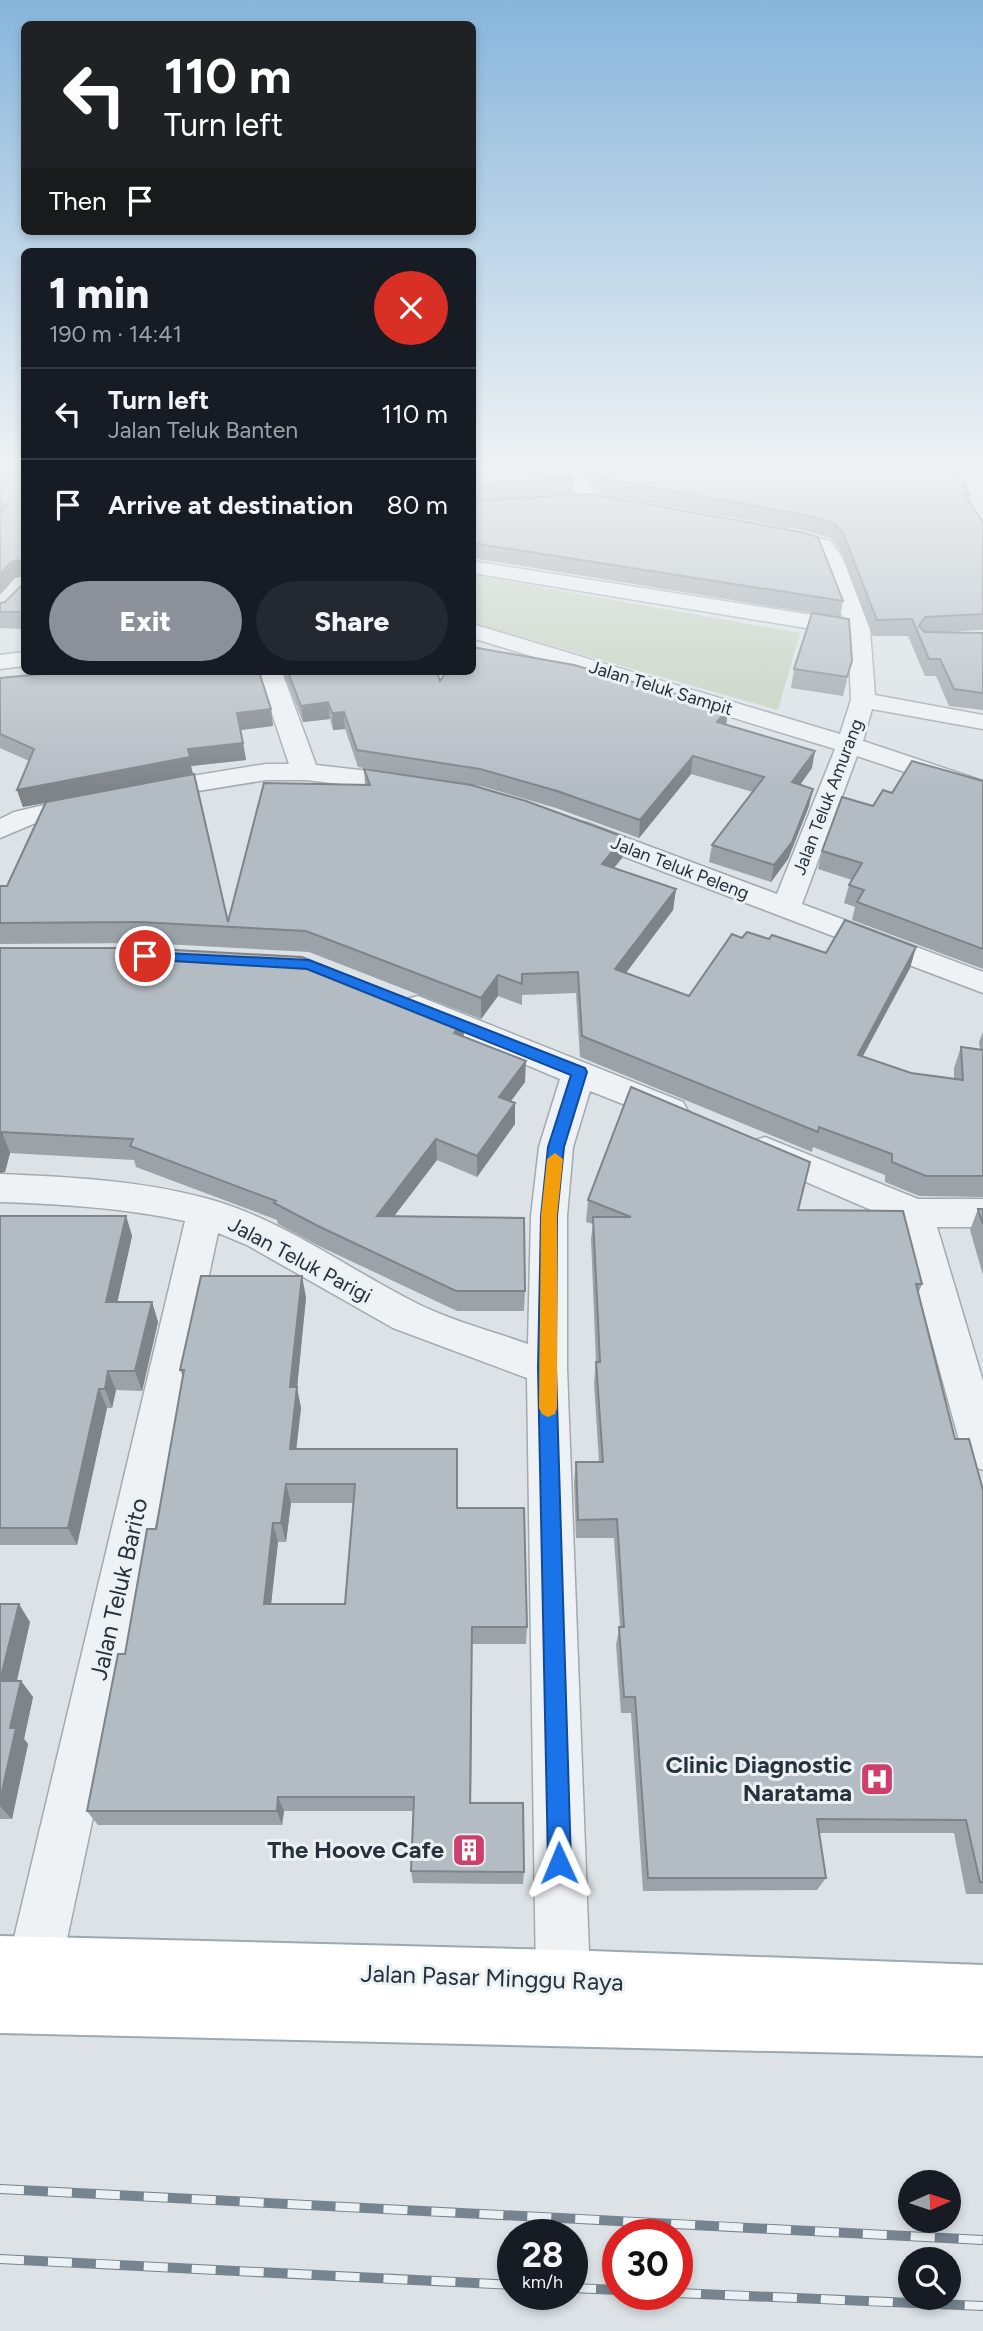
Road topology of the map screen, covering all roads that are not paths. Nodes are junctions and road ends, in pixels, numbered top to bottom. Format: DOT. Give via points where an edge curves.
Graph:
graph roads {
  1 [pos="508,573"];
  2 [pos="838,573"];
  3 [pos="859,630"];
  4 [pos="476,632"];
  5 [pos="21,659"];
  6 [pos="0,662"];
  7 [pos="271,675"];
  8 [pos="863,700"];
  9 [pos="983,722"];
  10 [pos="849,745"];
  11 [pos="305,772"];
  12 [pos="436,788"];
  13 [pos="983,790"];
  14 [pos="549,818"];
  15 [pos="0,830"];
  16 [pos="786,908"];
  17 [pos="983,983"];
  18 [pos="388,995"];
  19 [pos="579,1072"];
  20 [pos="695,1121"];
  21 [pos="734,1137"];
  22 [pos="0,1188"];
  23 [pos="205,1212"];
  24 [pos="915,1213"];
  25 [pos="983,1213"];
  26 [pos="547,1368"];
  27 [pos="983,1451"];
  28 [pos="11,1978"];
  29 [pos="563,1979"];
  30 [pos="983,1995"];
  31 [pos="983,2026"];
  1 -- 3 [label="street"];
  2 -- 3 [label="street, Jalan Teluk Amurang"];
  3 -- 8 [label="street, Jalan Teluk Amurang"];
  4 -- 10 [label="street, Jalan Teluk Sampit"];
  5 -- 6 [label="street"];
  7 -- 11 [label="street"];
  8 -- 9 [label="street"];
  8 -- 10 [label="street, Jalan Teluk Amurang"];
  10 -- 13 [label="street, Jalan Teluk Sampit"];
  10 -- 16 [label="street, Jalan Teluk Amurang"];
  11 -- 12 [label="street"];
  11 -- 15 [label="street" via="266,772 113,798 24,818"];
  14 -- 16 [label="street, Jalan Teluk Peleng"];
  16 -- 17 [label="street, Jalan Teluk Peleng"];
  18 -- 19 [label="street"];
  19 -- 20 [label="street"];
  19 -- 26 [label="street" via="556,1147 549,1216"];
  21 -- 24 [label="street"];
  22 -- 23 [label="street, Jalan Teluk Parigi" via="137,1197"];
  23 -- 26 [label="street, Jalan Teluk Parigi" via="260,1235 407,1317"];
  23 -- 28 [label="street, Jalan Teluk Barito"];
  24 -- 25 [label="street"];
  24 -- 27 [label="street"];
  26 -- 29 [label="street"];
  28 -- 29 [label="main road, Jalan Pasar Minggu Raya"];
  28 -- 31 [label="main road"];
  29 -- 30 [label="main road, Jalan Pasar Minggu Raya"];
}
